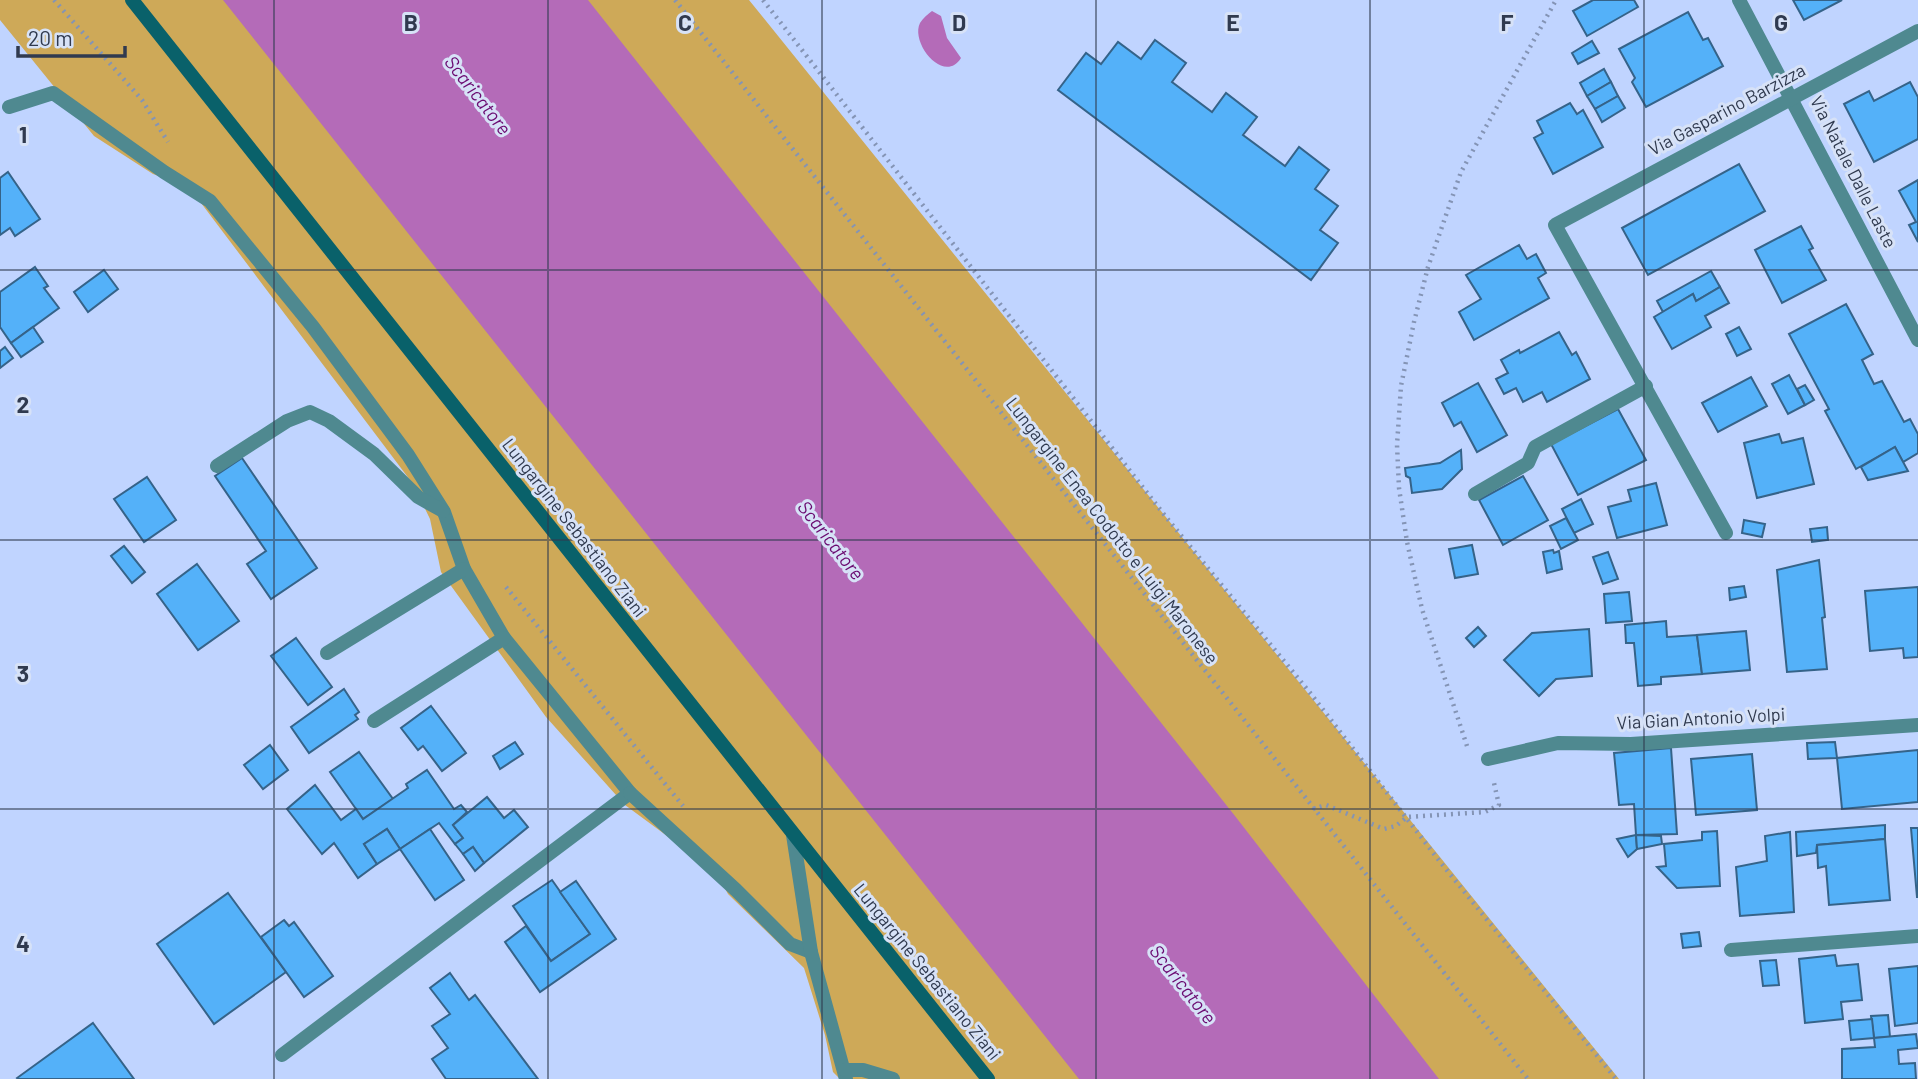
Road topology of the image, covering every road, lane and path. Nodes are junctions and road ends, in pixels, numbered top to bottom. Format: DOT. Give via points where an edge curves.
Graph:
graph roads {
  1 [pos="54,0"];
  2 [pos="132,0"];
  3 [pos="675,0"];
  4 [pos="763,0"];
  5 [pos="1556,0"];
  6 [pos="1739,0"];
  7 [pos="1918,31"];
  8 [pos="1792,97"];
  9 [pos="9,107"];
  10 [pos="171,146"];
  11 [pos="1918,340"];
  12 [pos="1646,386"];
  13 [pos="217,466"];
  14 [pos="1475,494"];
  15 [pos="444,512"];
  16 [pos="1726,533"];
  17 [pos="464,569"];
  18 [pos="503,583"];
  19 [pos="504,638"];
  20 [pos="327,653"];
  21 [pos="373,721"];
  22 [pos="1918,725"];
  23 [pos="1488,759"];
  24 [pos="630,793"];
  25 [pos="1313,809"];
  26 [pos="687,813"];
  27 [pos="1407,817"];
  28 [pos="793,835"];
  29 [pos="1918,936"];
  30 [pos="1731,950"];
  31 [pos="811,952"];
  32 [pos="282,1055"];
  33 [pos="846,1075"];
  34 [pos="893,1079"];
  35 [pos="988,1079"];
  36 [pos="1528,1079"];
  37 [pos="1615,1079"];
  1 -- 10 [label="path" via="142,100"];
  2 -- 28 [label="street, Lungargine Sebastiano Ziani"];
  3 -- 25 [label="path, Lungargine Enea Codotto e Luigi Maronese"];
  4 -- 27 [label="path" via="1166,517"];
  5 -- 23 [label="path" via="1461,172 1428,267 1401,386 1398,467 1407,542 1422,609 1469,750"];
  6 -- 8 [label="street, Via Natale Dalle Laste"];
  7 -- 8 [label="street, Via Gasparino Barzizza"];
  8 -- 11 [label="street, Via Natale Dalle Laste"];
  8 -- 12 [label="street, Via Gasparino Barzizza" via="1555,225"];
  9 -- 15 [label="street" via="53,93 210,201 313,327 408,455"];
  12 -- 14 [label="street" via="1535,446 1528,463"];
  12 -- 16 [label="street"];
  13 -- 15 [label="street" via="287,421 310,412 374,454 418,497"];
  15 -- 17 [label="street"];
  17 -- 19 [label="street"];
  17 -- 20 [label="street"];
  18 -- 26 [label="path"];
  19 -- 21 [label="street"];
  19 -- 24 [label="street"];
  22 -- 23 [label="street, Via Gian Antonio Volpi" via="1632,744 1558,743"];
  23 -- 27 [label="path" via="1499,805 1485,812"];
  24 -- 31 [label="street" via="790,944"];
  24 -- 32 [label="street"];
  25 -- 27 [label="path" via="1326,805 1384,829"];
  25 -- 36 [label="path, Lungargine Enea Codotto e Luigi Maronese"];
  27 -- 37 [label="path"];
  28 -- 31 [label="street"];
  28 -- 35 [label="street, Lungargine Sebastiano Ziani"];
  29 -- 30 [label="street"];
  31 -- 33 [label="street"];
  33 -- 34 [label="street" via="863,1070"];
}
